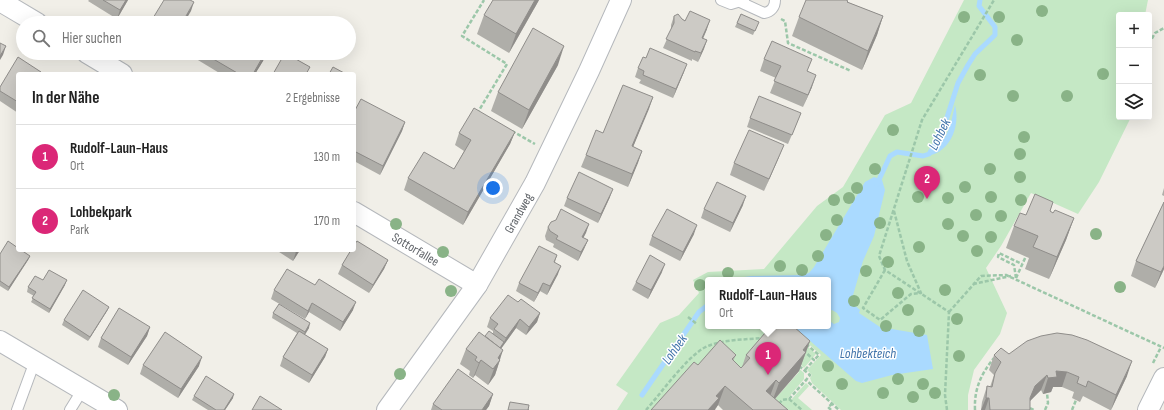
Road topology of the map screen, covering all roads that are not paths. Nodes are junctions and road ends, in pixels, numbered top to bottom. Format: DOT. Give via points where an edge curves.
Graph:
graph roads {
  1 [pos="621,0"];
  2 [pos="721,0"];
  3 [pos="775,0"];
  4 [pos="0,1"];
  5 [pos="742,1"];
  6 [pos="25,16"];
  7 [pos="99,60"];
  8 [pos="119,72"];
  9 [pos="356,213"];
  10 [pos="477,285"];
  11 [pos="0,341"];
  12 [pos="35,361"];
  13 [pos="1164,378"];
  14 [pos="83,389"];
  15 [pos="17,410"];
  16 [pos="70,410"];
  17 [pos="117,410"];
  18 [pos="387,410"];
  19 [pos="1148,410"];
  1 -- 10 [label="street, Grandweg" via="535,183"];
  2 -- 5 [label="lane" via="731,4"];
  3 -- 5 [label="lane" via="774,7 764,13"];
  4 -- 6 [label="street"];
  7 -- 8 [label="street"];
  9 -- 10 [label="street, Sottorfallee"];
  10 -- 18 [label="street, Grandweg"];
  11 -- 12 [label="street"];
  12 -- 14 [label="street"];
  12 -- 15 [label="lane"];
  13 -- 19 [label="street"];
  14 -- 16 [label="lane"];
  14 -- 17 [label="street"];
}
